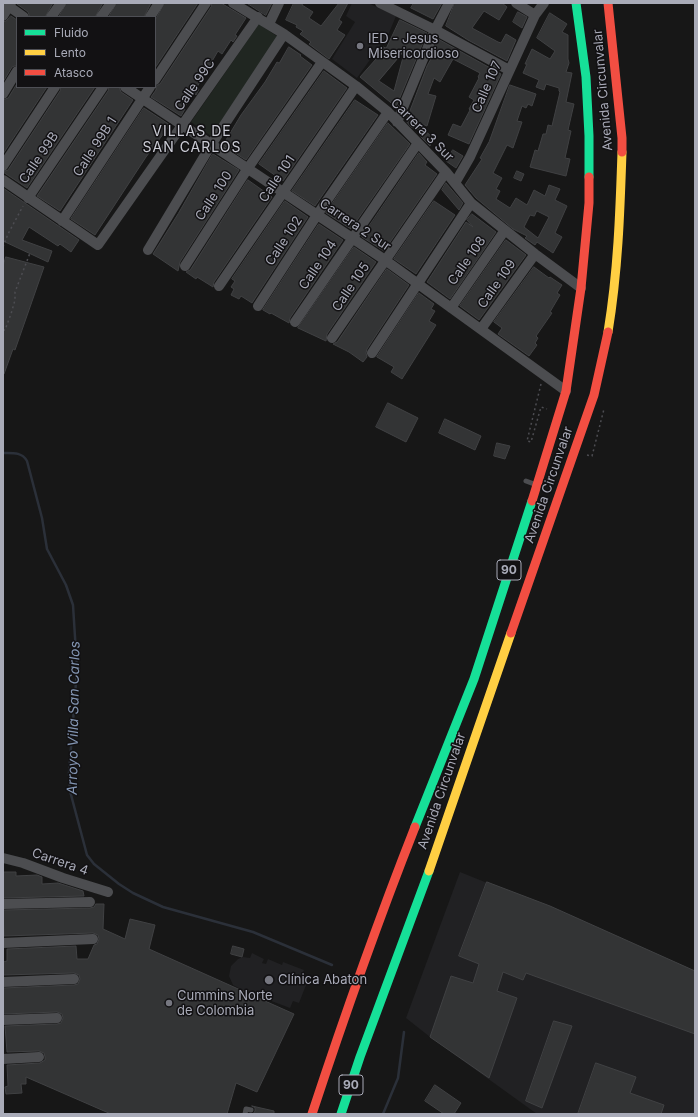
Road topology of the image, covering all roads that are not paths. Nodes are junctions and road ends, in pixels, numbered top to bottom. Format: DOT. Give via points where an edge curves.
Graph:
graph roads {
  1 [pos="61,3"];
  2 [pos="111,3"];
  3 [pos="159,3"];
  4 [pos="206,3"];
  5 [pos="234,3"];
  6 [pos="279,3"];
  7 [pos="380,3"];
  8 [pos="449,3"];
  9 [pos="516,3"];
  10 [pos="544,3"];
  11 [pos="576,3"];
  12 [pos="608,3"];
  13 [pos="8,4"];
  14 [pos="535,15"];
  15 [pos="3,16"];
  16 [pos="23,16"];
  17 [pos="53,16"];
  18 [pos="102,16"];
  19 [pos="151,16"];
  20 [pos="258,17"];
  21 [pos="269,24"];
  22 [pos="435,30"];
  23 [pos="284,34"];
  24 [pos="322,62"];
  25 [pos="508,70"];
  26 [pos="16,74"];
  27 [pos="156,78"];
  28 [pos="356,86"];
  29 [pos="53,88"];
  30 [pos="102,88"];
  31 [pos="126,88"];
  32 [pos="149,88"];
  33 [pos="3,94"];
  34 [pos="143,99"];
  35 [pos="388,112"];
  36 [pos="397,122"];
  37 [pos="182,125"];
  38 [pos="210,144"];
  39 [pos="418,144"];
  40 [pos="3,166"];
  41 [pos="248,168"];
  42 [pos="446,172"];
  43 [pos="3,180"];
  44 [pos="455,183"];
  45 [pos="283,192"];
  46 [pos="28,198"];
  47 [pos="472,203"];
  48 [pos="317,215"];
  49 [pos="62,221"];
  50 [pos="505,230"];
  51 [pos="352,239"];
  52 [pos="148,250"];
  53 [pos="535,254"];
  54 [pos="385,260"];
  55 [pos="185,266"];
  56 [pos="418,284"];
  57 [pos="219,286"];
  58 [pos="581,288"];
  59 [pos="258,306"];
  60 [pos="451,308"];
  61 [pos="295,322"];
  62 [pos="481,329"];
  63 [pos="332,338"];
  64 [pos="372,353"];
  65 [pos="566,391"];
  66 [pos="526,480"];
  67 [pos="537,486"];
  68 [pos="3,858"];
  69 [pos="108,892"];
  70 [pos="90,902"];
  71 [pos="3,904"];
  72 [pos="93,940"];
  73 [pos="3,943"];
  74 [pos="74,979"];
  75 [pos="3,982"];
  76 [pos="57,1018"];
  77 [pos="3,1020"];
  78 [pos="39,1057"];
  79 [pos="360,1057"];
  80 [pos="3,1058"];
  81 [pos="355,1100"];
  82 [pos="251,1110"];
  83 [pos="245,1114"];
  84 [pos="312,1114"];
  85 [pos="341,1114"];
  1 -- 17 [label="street"];
  2 -- 18 [label="street"];
  3 -- 19 [label="street"];
  4 -- 27 [label="street"];
  5 -- 20 [label="street, Carrera 3 Sur"];
  6 -- 21 [label="street"];
  7 -- 22 [label="street"];
  8 -- 22 [label="street"];
  9 -- 14 [label="street"];
  10 -- 14 [label="street, Calle 107"];
  11 -- 58 [label="highway, Avenida Circunvalar / 90" via="586,77 590,136 589,203"];
  12 -- 79 [label="highway, Avenida Circunvalar / 90" via="622,138 620,228 607,341 594,395 412,916"];
  13 -- 15 [label="street"];
  13 -- 16 [label="street"];
  14 -- 25 [label="street, Calle 107"];
  20 -- 21 [label="street, Carrera 3 Sur"];
  20 -- 37 [label="street, Calle 99C"];
  21 -- 23 [label="street, Carrera 3 Sur"];
  22 -- 25 [label="street"];
  22 -- 36 [label="street"];
  23 -- 24 [label="street, Carrera 3 Sur"];
  23 -- 38 [label="street"];
  24 -- 28 [label="street, Carrera 3 Sur"];
  24 -- 41 [label="street, Calle 100"];
  25 -- 44 [label="street, Calle 107" via="470,158"];
  26 -- 33 [label="street"];
  28 -- 35 [label="street, Carrera 3 Sur"];
  28 -- 45 [label="street, Calle 101"];
  29 -- 40 [label="street"];
  30 -- 46 [label="street, Calle 99B"];
  31 -- 34 [label="street, Carrera 2 Sur"];
  32 -- 34 [label="street, Calle 99B 1"];
  34 -- 37 [label="street, Carrera 2 Sur"];
  34 -- 49 [label="street, Calle 99B 1"];
  35 -- 36 [label="street, Carrera 3 Sur"];
  35 -- 48 [label="street, Calle 102"];
  36 -- 39 [label="street, Carrera 3 Sur"];
  37 -- 38 [label="street, Carrera 2 Sur"];
  37 -- 49 [label="street, Calle 99C" via="98,245"];
  38 -- 41 [label="street, Carrera 2 Sur"];
  38 -- 52 [label="street"];
  39 -- 42 [label="street, Carrera 3 Sur"];
  39 -- 51 [label="street, Calle 104"];
  41 -- 45 [label="street, Carrera 2 Sur"];
  41 -- 55 [label="street, Calle 100"];
  42 -- 44 [label="street, Carrera 3 Sur"];
  42 -- 54 [label="street, Calle 105"];
  43 -- 46 [label="street"];
  44 -- 47 [label="street, Carrera 3 Sur"];
  45 -- 48 [label="street, Carrera 2 Sur"];
  45 -- 57 [label="street, Calle 101"];
  46 -- 49 [label="street"];
  47 -- 50 [label="street, Carrera 3 Sur"];
  47 -- 56 [label="street"];
  48 -- 51 [label="street, Carrera 2 Sur"];
  48 -- 59 [label="street, Calle 102"];
  50 -- 53 [label="street, Carrera 3 Sur"];
  50 -- 60 [label="street, Calle 108"];
  51 -- 54 [label="street, Carrera 2 Sur"];
  51 -- 61 [label="street, Calle 104"];
  53 -- 58 [label="street, Carrera 3 Sur"];
  53 -- 62 [label="street, Calle 109"];
  54 -- 56 [label="street, Carrera 2 Sur"];
  54 -- 63 [label="street, Calle 105"];
  56 -- 60 [label="street, Carrera 2 Sur"];
  56 -- 64 [label="street"];
  58 -- 65 [label="highway, Avenida Circunvalar / 90"];
  60 -- 62 [label="street, Carrera 2 Sur"];
  62 -- 65 [label="street, Carrera 2 Sur"];
  65 -- 67 [label="highway, Avenida Circunvalar / 90"];
  66 -- 67 [label="lane"];
  67 -- 84 [label="highway, Avenida Circunvalar / 90" via="474,679 393,883"];
  68 -- 69 [label="street, Carrera 4"];
  70 -- 71 [label="street"];
  72 -- 73 [label="street"];
  74 -- 75 [label="street"];
  76 -- 77 [label="street"];
  78 -- 80 [label="street"];
  79 -- 81 [label="highway"];
  79 -- 85 [label="highway, Avenida Circunvalar / 90"];
  82 -- 83 [label="lane" via="246,1109"];
}
